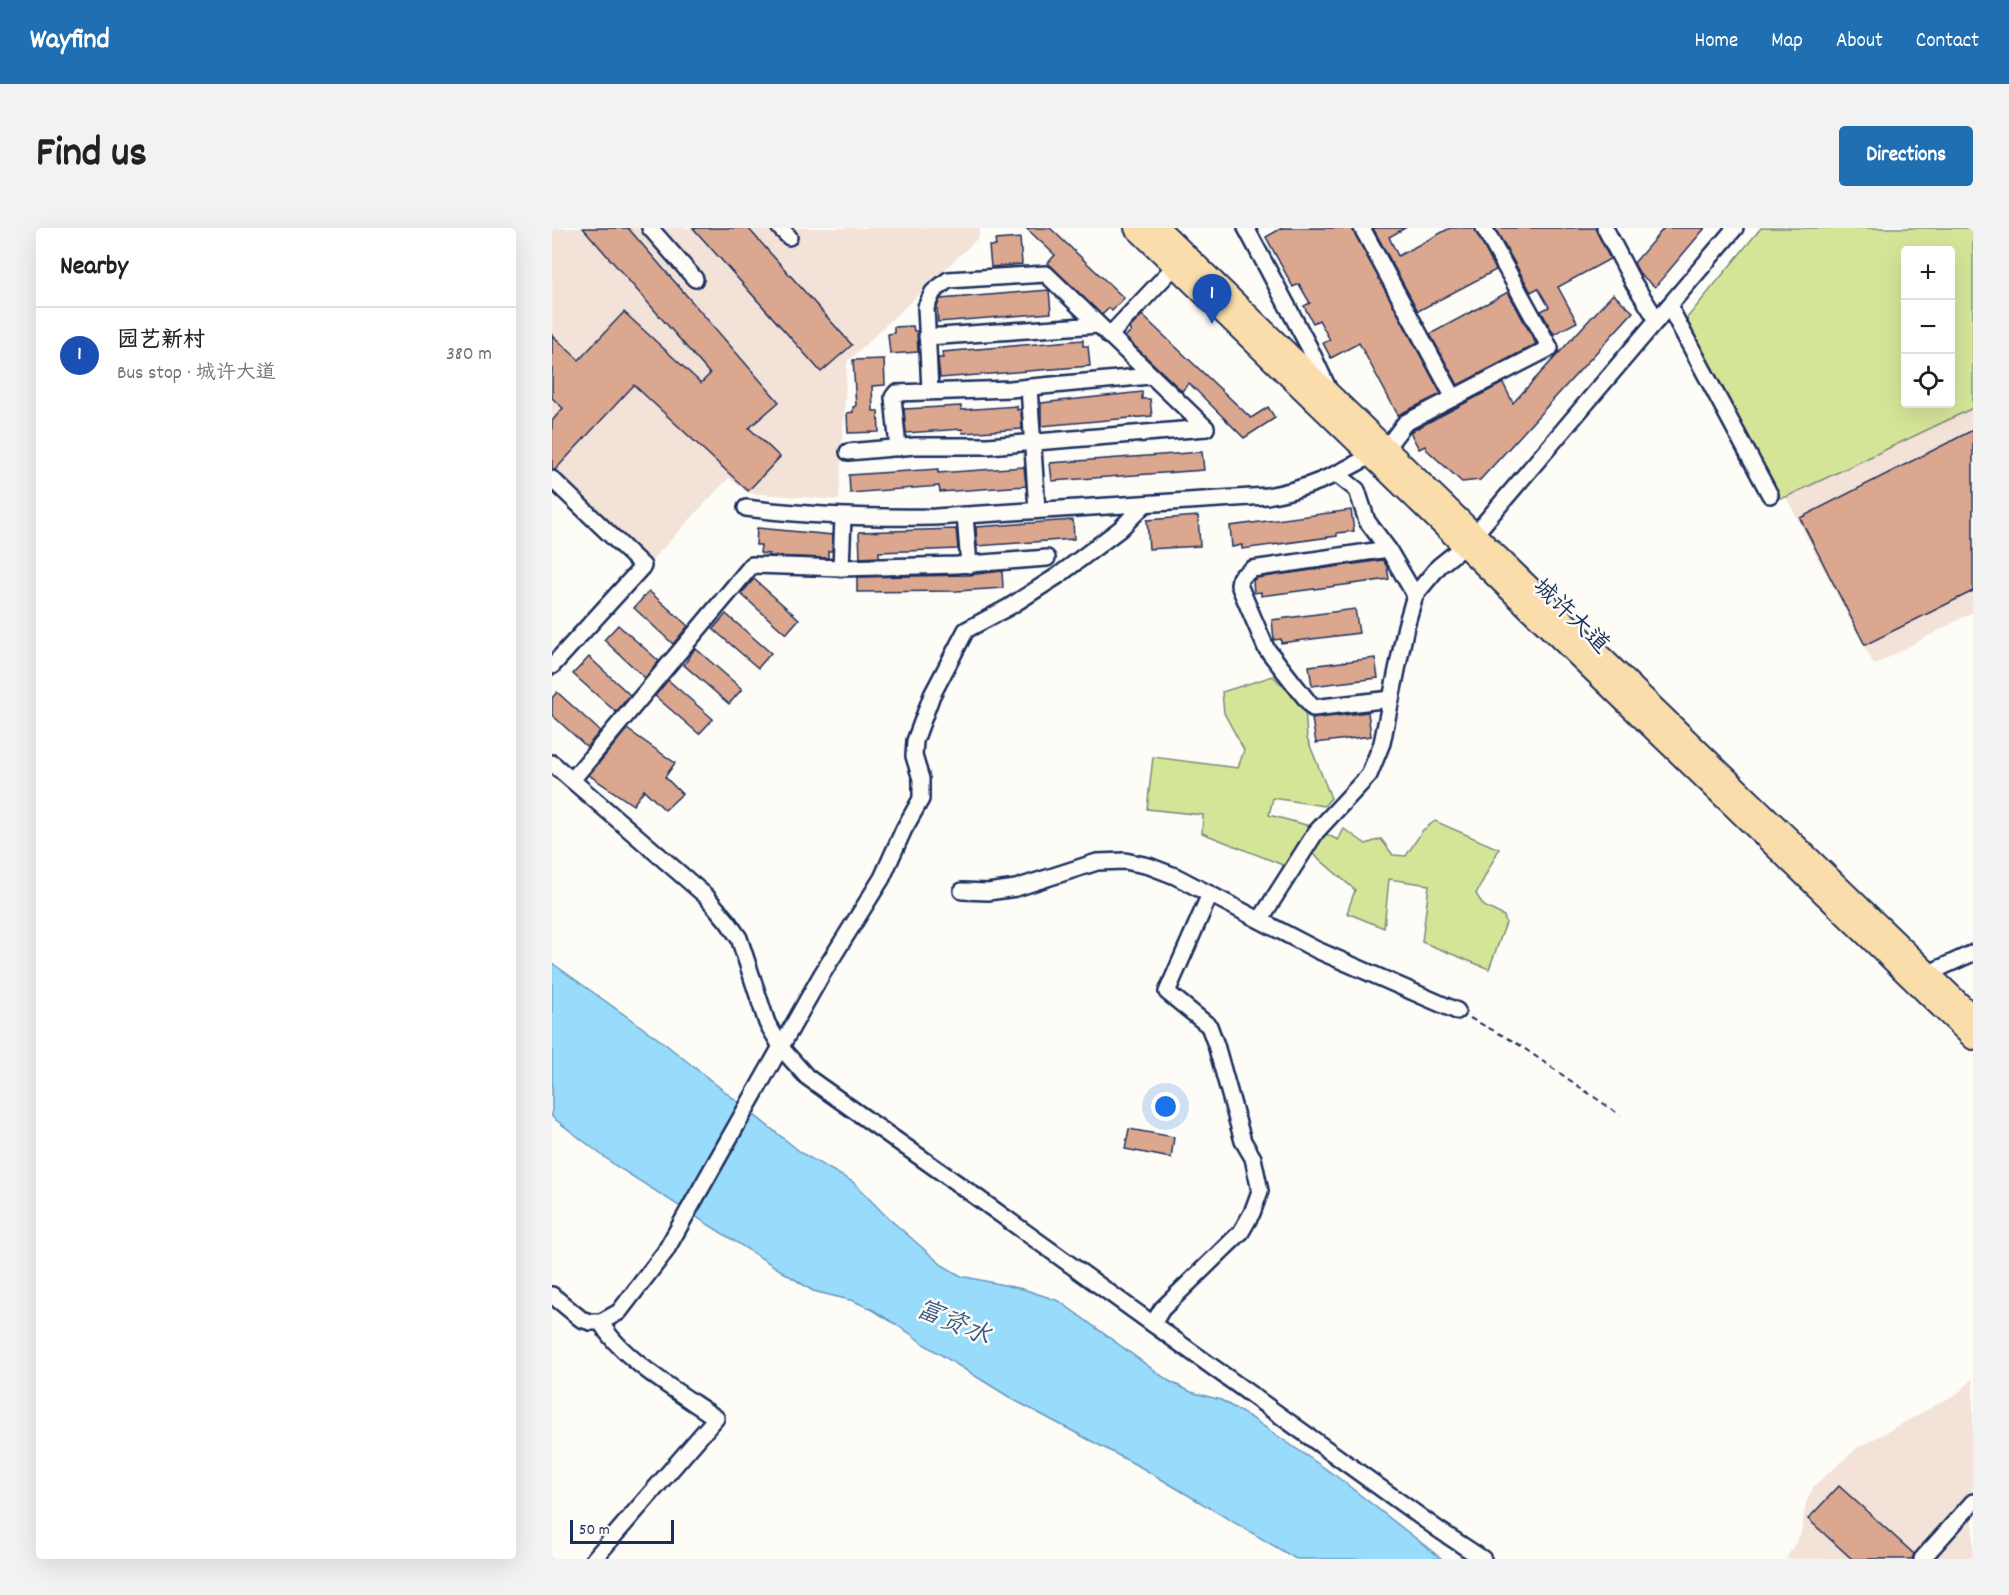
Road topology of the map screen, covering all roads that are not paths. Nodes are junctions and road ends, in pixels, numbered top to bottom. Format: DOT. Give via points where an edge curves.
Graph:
graph roads {
  1 [pos="650,228"];
  2 [pos="1135,228"];
  3 [pos="1159,228"];
  4 [pos="1246,228"];
  5 [pos="1362,228"];
  6 [pos="1484,228"];
  7 [pos="1735,228"];
  8 [pos="1608,229"];
  9 [pos="1175,266"];
  10 [pos="694,279"];
  11 [pos="1669,306"];
  12 [pos="1657,320"];
  13 [pos="1098,325"];
  14 [pos="1109,336"];
  15 [pos="927,337"];
  16 [pos="1150,376"];
  17 [pos="1029,387"];
  18 [pos="930,390"];
  19 [pos="1330,394"];
  20 [pos="1454,398"];
  21 [pos="1033,443"];
  22 [pos="898,448"];
  23 [pos="848,452"];
  24 [pos="1378,452"];
  25 [pos="1338,475"];
  26 [pos="552,479"];
  27 [pos="1770,495"];
  28 [pos="1145,504"];
  29 [pos="746,508"];
  30 [pos="1037,510"];
  31 [pos="965,515"];
  32 [pos="843,517"];
  33 [pos="1469,540"];
  34 [pos="1388,549"];
  35 [pos="1047,558"];
  36 [pos="969,565"];
  37 [pos="841,568"];
  38 [pos="1415,595"];
  39 [pos="552,666"];
  40 [pos="1391,699"];
  41 [pos="552,763"];
  42 [pos="572,780"];
  43 [pos="962,891"];
  44 [pos="1210,894"];
  45 [pos="1260,920"];
  46 [pos="1973,953"];
  47 [pos="1929,973"];
  48 [pos="1457,1011"];
  49 [pos="1973,1016"];
  50 [pos="1973,1039"];
  51 [pos="781,1046"];
  52 [pos="552,1295"];
  53 [pos="600,1322"];
  54 [pos="1153,1324"];
  55 [pos="1973,1502"];
  56 [pos="594,1559"];
  57 [pos="1483,1559"];
  58 [pos="1922,1559"];
  1 -- 10 [label="street"];
  2 -- 9 [label="main road, 城许大道"];
  3 -- 19 [label="main road, 城许大道"];
  4 -- 19 [label="street"];
  5 -- 20 [label="street"];
  6 -- 20 [label="street" via="1550,348"];
  7 -- 11 [label="street"];
  8 -- 12 [label="street" via="1633,282"];
  9 -- 14 [label="street"];
  9 -- 24 [label="main road, 城许大道"];
  11 -- 12 [label="street"];
  11 -- 27 [label="street"];
  12 -- 33 [label="street"];
  13 -- 14 [label="street"];
  13 -- 15 [label="street"];
  13 -- 15 [label="street" via="1046,274 948,280 927,301"];
  14 -- 16 [label="street"];
  15 -- 18 [label="street"];
  16 -- 17 [label="street"];
  16 -- 21 [label="street" via="1206,428"];
  17 -- 18 [label="street"];
  17 -- 21 [label="street"];
  18 -- 22 [label="street" via="896,393 893,397"];
  19 -- 24 [label="main road, 城许大道"];
  20 -- 24 [label="street" via="1405,423"];
  21 -- 22 [label="street"];
  21 -- 30 [label="street"];
  22 -- 23 [label="street"];
  24 -- 25 [label="street"];
  24 -- 33 [label="main road, 城许大道"];
  25 -- 28 [label="street" via="1267,496"];
  25 -- 34 [label="street" via="1357,490 1367,521"];
  26 -- 39 [label="street" via="643,566"];
  28 -- 30 [label="street"];
  28 -- 51 [label="street" via="1120,530 1059,575 966,630 932,695 915,741 921,799 882,878"];
  29 -- 32 [label="street"];
  30 -- 31 [label="street"];
  31 -- 32 [label="street"];
  31 -- 36 [label="street"];
  32 -- 37 [label="street"];
  33 -- 38 [label="street" via="1434,570"];
  33 -- 47 [label="main road, 城许大道"];
  33 -- 50 [label="main road, 城许大道"];
  34 -- 38 [label="street"];
  34 -- 40 [label="street" via="1252,569 1240,578 1239,585 1266,648 1313,708"];
  35 -- 36 [label="street"];
  36 -- 37 [label="street"];
  37 -- 42 [label="street" via="752,565"];
  38 -- 40 [label="street"];
  40 -- 45 [label="street" via="1382,743 1369,775 1316,832"];
  41 -- 42 [label="street"];
  42 -- 51 [label="street" via="706,896 728,922 739,938 767,1023"];
  43 -- 44 [label="street" via="1016,888 1084,865 1111,861 1156,868"];
  44 -- 45 [label="street"];
  44 -- 54 [label="street" via="1167,992 1209,1026 1244,1141 1253,1158 1260,1191 1241,1232 1162,1309"];
  45 -- 48 [label="street" via="1317,950"];
  46 -- 47 [label="street"];
  47 -- 49 [label="main road, 城许大道"];
  51 -- 53 [label="street" via="665,1252 619,1312"];
  51 -- 54 [label="street" via="807,1077"];
  52 -- 53 [label="street" via="580,1319"];
  53 -- 56 [label="street" via="624,1353 716,1418"];
  54 -- 57 [label="street"];
  55 -- 58 [label="street"];
}
